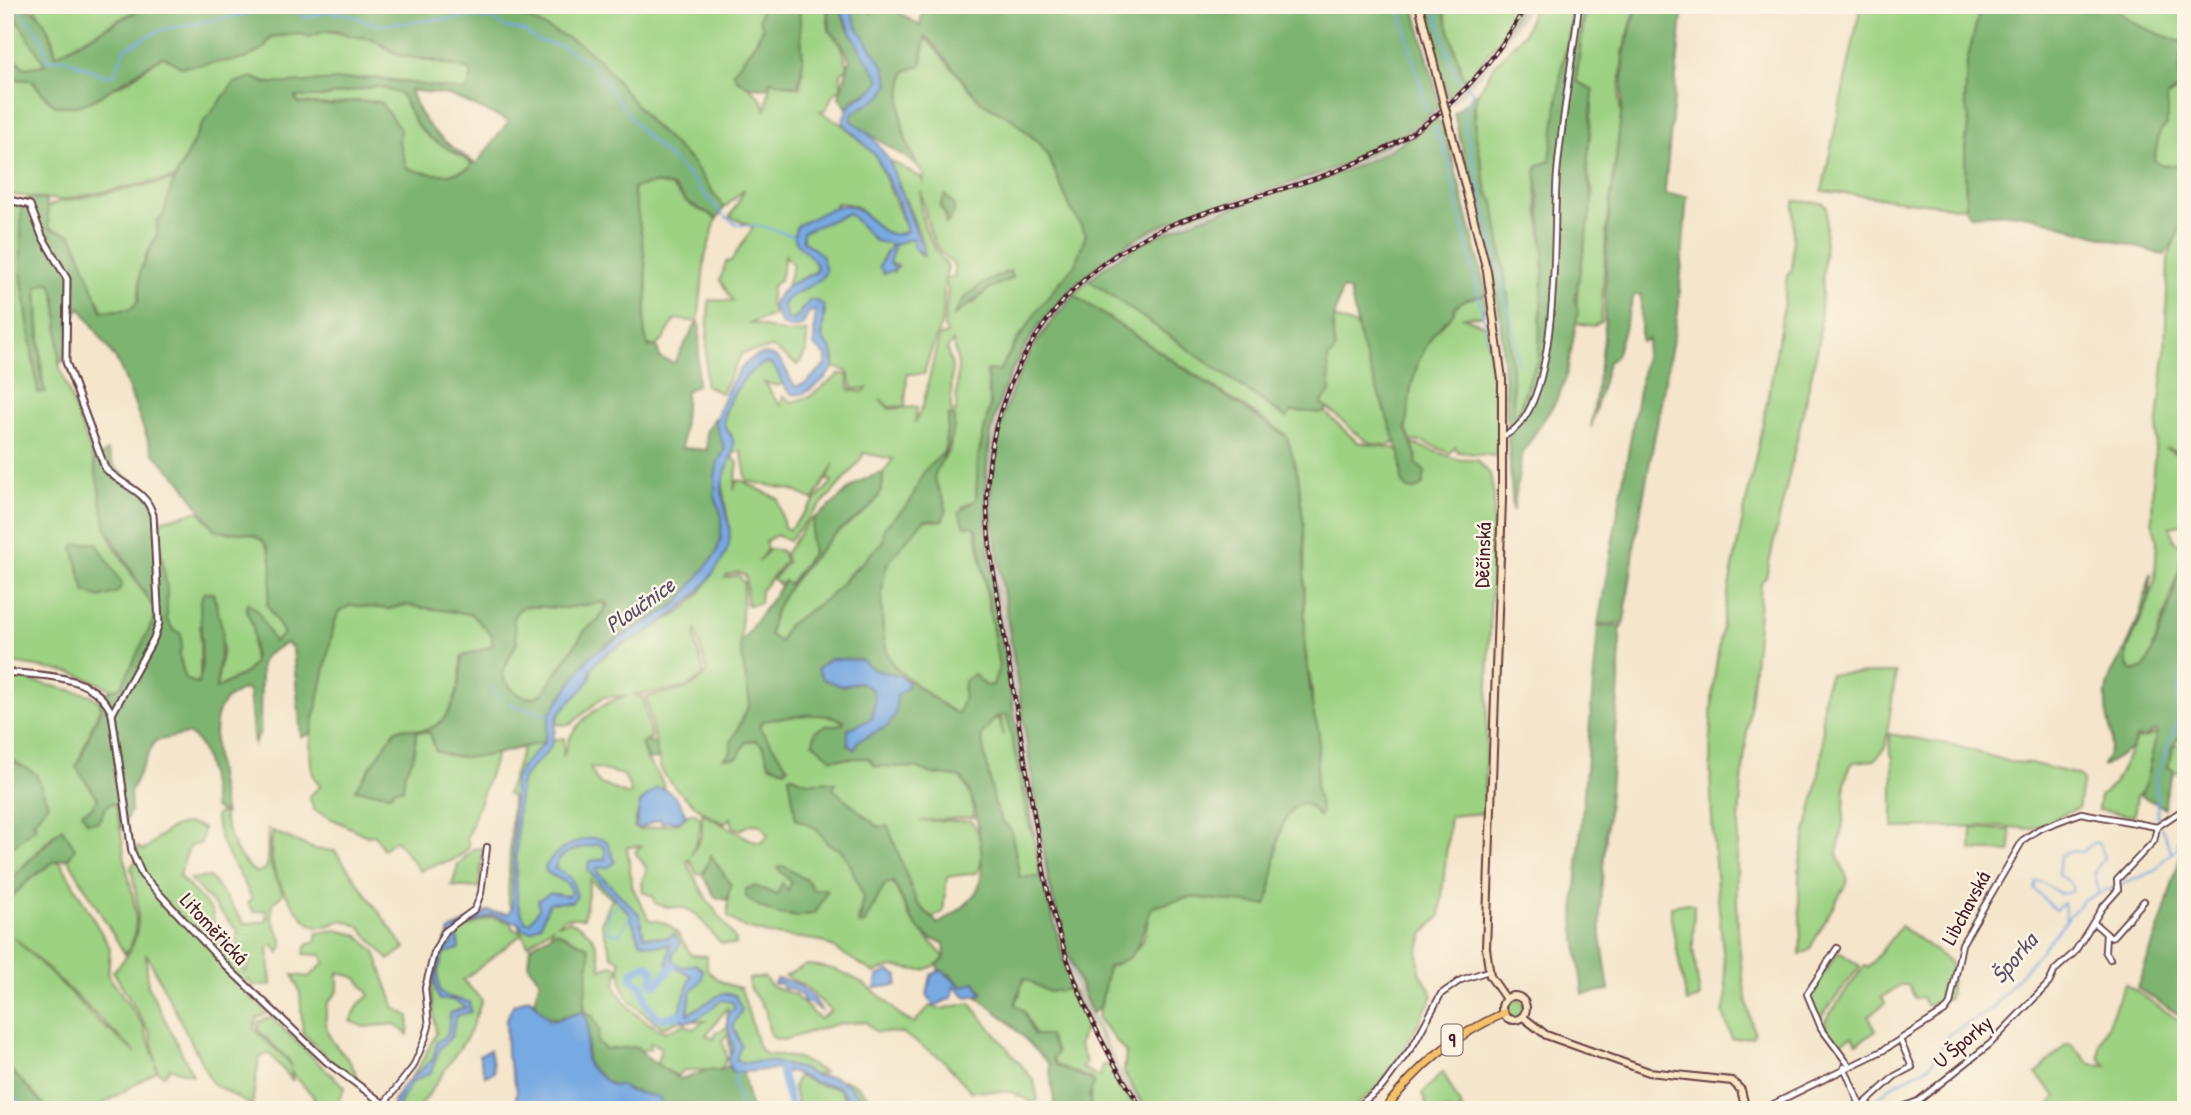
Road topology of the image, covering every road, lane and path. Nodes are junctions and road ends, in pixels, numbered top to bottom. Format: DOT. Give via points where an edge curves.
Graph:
graph roads {
  1 [pos="1419,5"];
  2 [pos="1579,5"];
  3 [pos="5,199"];
  4 [pos="1503,436"];
  5 [pos="5,672"];
  6 [pos="112,714"];
  7 [pos="2181,811"];
  8 [pos="2159,826"];
  9 [pos="487,847"];
  10 [pos="2144,901"];
  11 [pos="2094,923"];
  12 [pos="2106,934"];
  13 [pos="1838,948"];
  14 [pos="2110,958"];
  15 [pos="1488,971"];
  16 [pos="1506,999"];
  17 [pos="1504,1013"];
  18 [pos="1523,1017"];
  19 [pos="1900,1040"];
  20 [pos="1846,1066"];
  21 [pos="388,1106"];
  22 [pos="379,1110"];
  23 [pos="1353,1110"];
  24 [pos="1384,1110"];
  25 [pos="1746,1110"];
  26 [pos="1761,1110"];
  27 [pos="1895,1110"];
  1 -- 4 [label="main road, Děčínská, bridge" via="1492,296"];
  2 -- 4 [label="street" via="1557,172 1554,310 1532,403 1520,427"];
  3 -- 6 [label="street" via="30,205 67,279 66,362 105,468 139,491 149,501 153,515 159,623"];
  4 -- 15 [label="main road, Děčínská"];
  5 -- 6 [label="street" via="79,683 106,699"];
  6 -- 21 [label="street, Litoměřická" via="132,852 142,875 226,967 310,1046"];
  7 -- 8 [label="street, U Šporky"];
  8 -- 11 [label="street, U Šporky" via="2154,841 2116,883 2118,890"];
  8 -- 19 [label="street, Libchavská" via="2081,813 2039,829 2023,841 1962,944 1948,1008"];
  9 -- 21 [label="street" via="475,909 444,932 434,953 425,988 429,1026 413,1068"];
  10 -- 12 [label="street" via="2113,936"];
  11 -- 12 [label="street"];
  11 -- 27 [label="street, U Šporky" via="2049,983 1990,1044 1918,1101"];
  12 -- 14 [label="street" via="2105,951"];
  13 -- 20 [label="street" via="1807,993 1821,1028"];
  15 -- 16 [label="main road"];
  15 -- 23 [label="street" via="1461,980 1441,994 1396,1069 1376,1094"];
  16 -- 17 [label="main road"];
  16 -- 18 [label="main road" via="1522,999 1526,1006"];
  17 -- 18 [label="main road" via="1514,1020"];
  17 -- 24 [label="main road, 9" via="1444,1046 1408,1079"];
  18 -- 25 [label="main road" via="1546,1035 1649,1072 1730,1080 1741,1090"];
  19 -- 20 [label="street, Libchavská"];
  19 -- 20 [label="street" via="1912,1067 1861,1107"];
  20 -- 26 [label="street, Libchavská"];
  21 -- 22 [label="street"];
}
